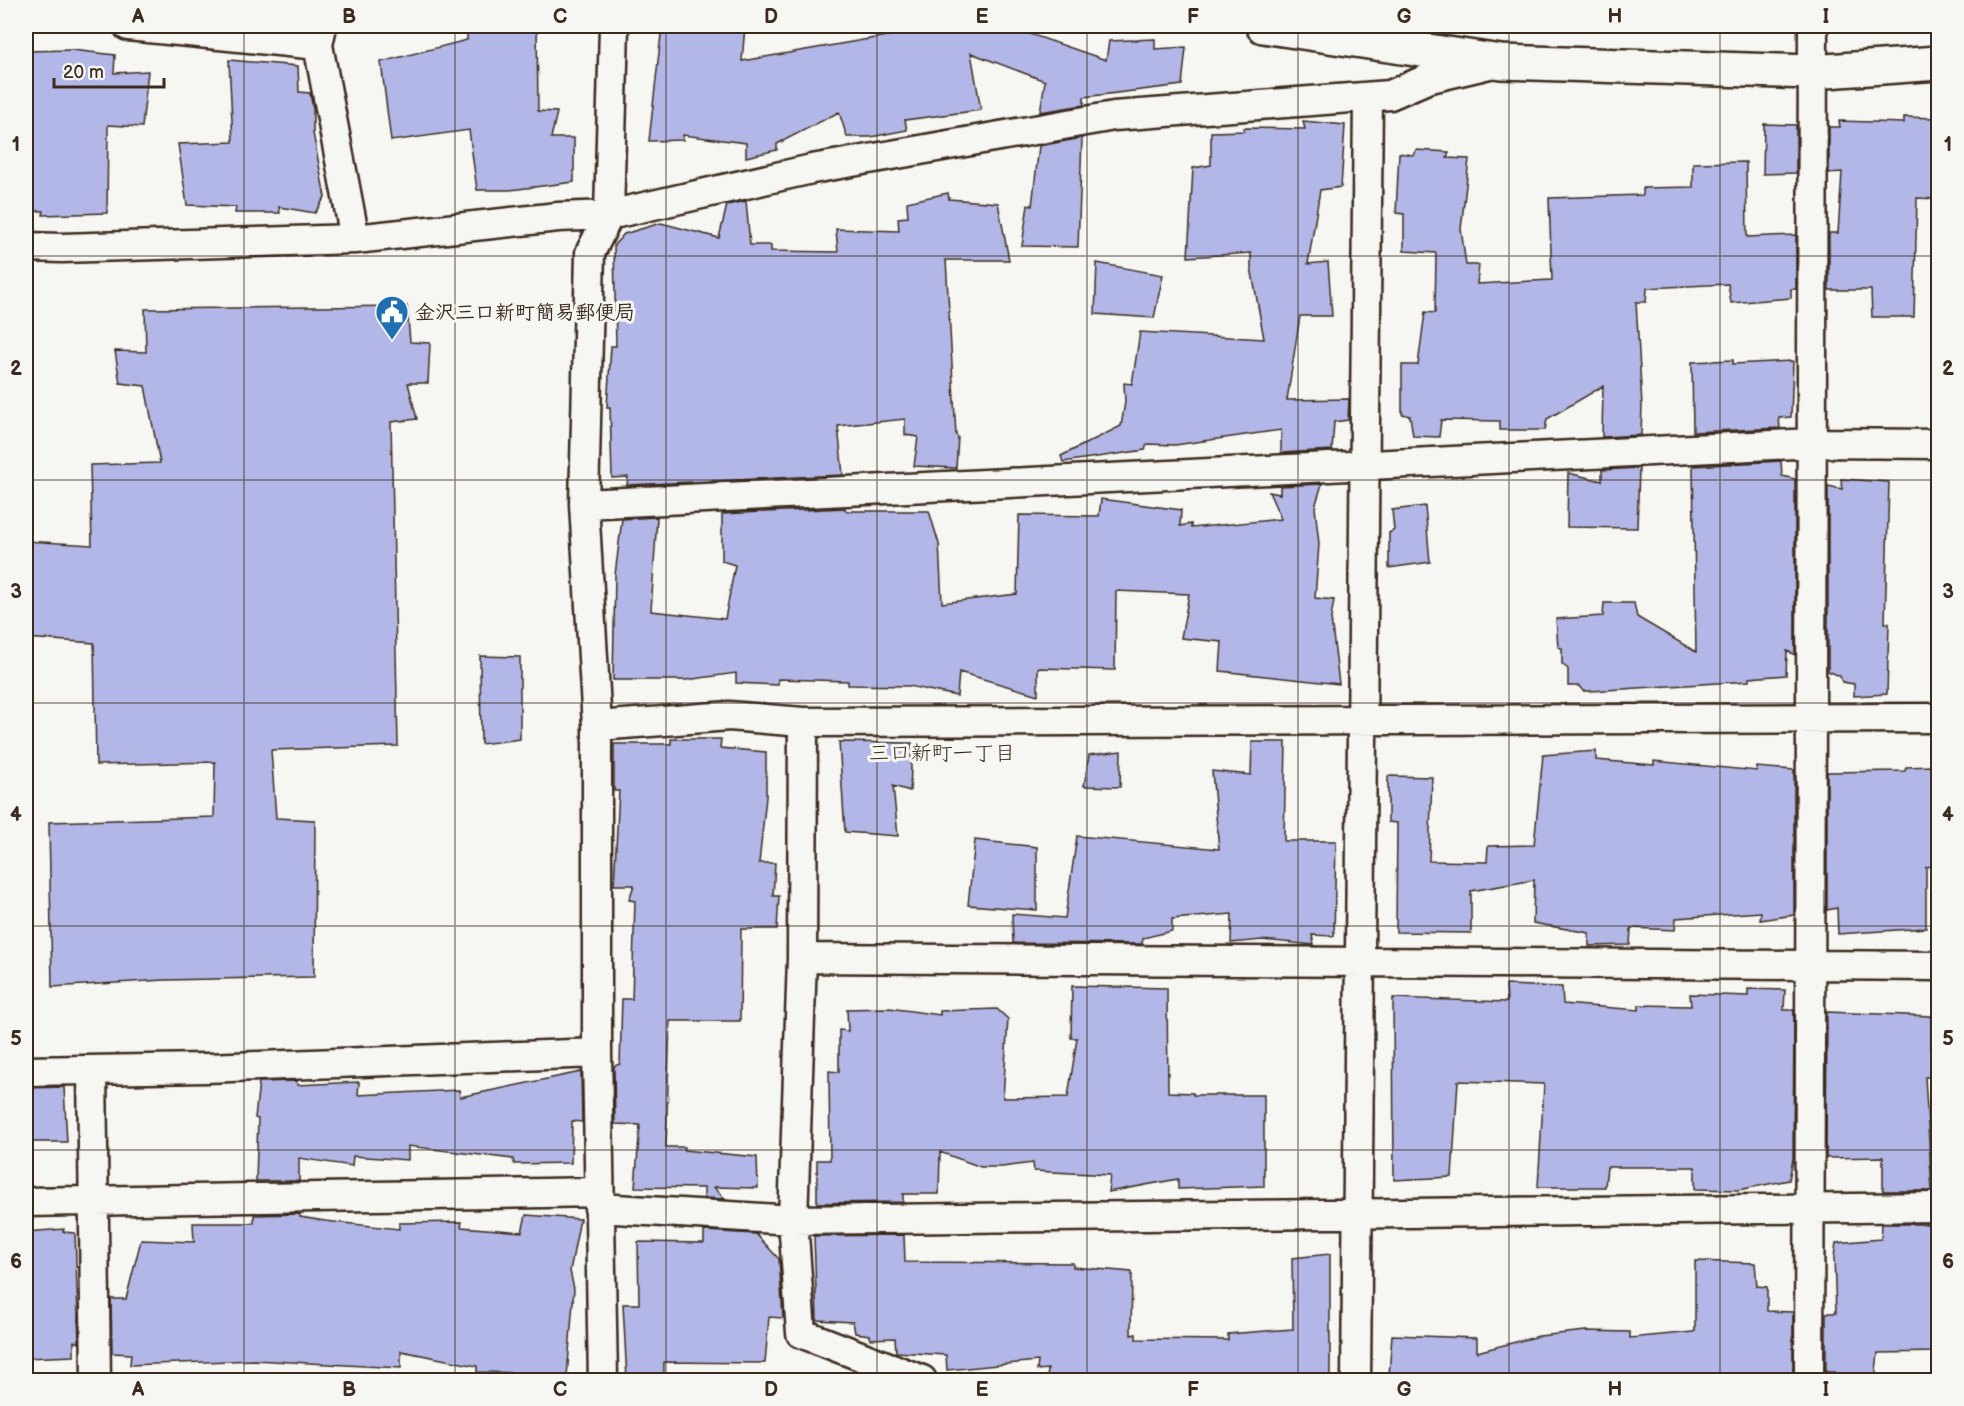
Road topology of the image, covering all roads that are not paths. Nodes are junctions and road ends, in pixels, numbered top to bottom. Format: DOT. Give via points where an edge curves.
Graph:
graph roads {
  1 [pos="128,26"];
  2 [pos="614,26"];
  3 [pos="1263,26"];
  4 [pos="1813,26"];
  5 [pos="320,35"];
  6 [pos="1501,62"];
  7 [pos="1938,63"];
  8 [pos="1812,72"];
  9 [pos="1368,98"];
  10 [pos="609,215"];
  11 [pos="355,239"];
  12 [pos="26,247"];
  13 [pos="1814,444"];
  14 [pos="1938,444"];
  15 [pos="1364,464"];
  16 [pos="584,504"];
  17 [pos="1812,718"];
  18 [pos="1938,718"];
  19 [pos="1362,720"];
  20 [pos="803,722"];
  21 [pos="597,726"];
  22 [pos="802,957"];
  23 [pos="1359,962"];
  24 [pos="1811,966"];
  25 [pos="1938,966"];
  26 [pos="597,1053"];
  27 [pos="92,1070"];
  28 [pos="26,1071"];
  29 [pos="599,1200"];
  30 [pos="92,1201"];
  31 [pos="26,1202"];
  32 [pos="1938,1207"];
  33 [pos="1810,1209"];
  34 [pos="1357,1213"];
  35 [pos="793,1220"];
  36 [pos="96,1380"];
  37 [pos="603,1380"];
  38 [pos="922,1380"];
  39 [pos="1356,1380"];
  40 [pos="1809,1380"];
  1 -- 5 [label="street"];
  2 -- 10 [label="street"];
  3 -- 6 [label="street"];
  4 -- 8 [label="street"];
  5 -- 11 [label="street"];
  6 -- 8 [label="street"];
  6 -- 9 [label="street"];
  7 -- 8 [label="street"];
  8 -- 13 [label="street"];
  9 -- 10 [label="street" via="1114,116 812,169"];
  9 -- 15 [label="street"];
  10 -- 11 [label="street"];
  10 -- 16 [label="street" via="590,253"];
  11 -- 12 [label="street"];
  13 -- 14 [label="street"];
  13 -- 15 [label="street"];
  13 -- 17 [label="street"];
  15 -- 16 [label="street"];
  15 -- 19 [label="street"];
  16 -- 21 [label="street"];
  17 -- 18 [label="street"];
  17 -- 19 [label="street"];
  17 -- 24 [label="street"];
  19 -- 20 [label="street"];
  19 -- 23 [label="street"];
  20 -- 21 [label="street" via="729,716"];
  20 -- 22 [label="street"];
  21 -- 26 [label="street"];
  22 -- 23 [label="street"];
  22 -- 35 [label="street"];
  23 -- 24 [label="street"];
  23 -- 34 [label="street"];
  24 -- 25 [label="street"];
  24 -- 33 [label="street"];
  26 -- 27 [label="street"];
  26 -- 29 [label="street"];
  27 -- 28 [label="street"];
  27 -- 30 [label="street"];
  29 -- 30 [label="street"];
  29 -- 35 [label="street"];
  29 -- 37 [label="street"];
  30 -- 31 [label="street"];
  30 -- 36 [label="street"];
  32 -- 33 [label="street"];
  33 -- 34 [label="street"];
  33 -- 40 [label="street"];
  34 -- 35 [label="street"];
  34 -- 39 [label="street"];
  35 -- 38 [label="street" via="801,1334"];
}
